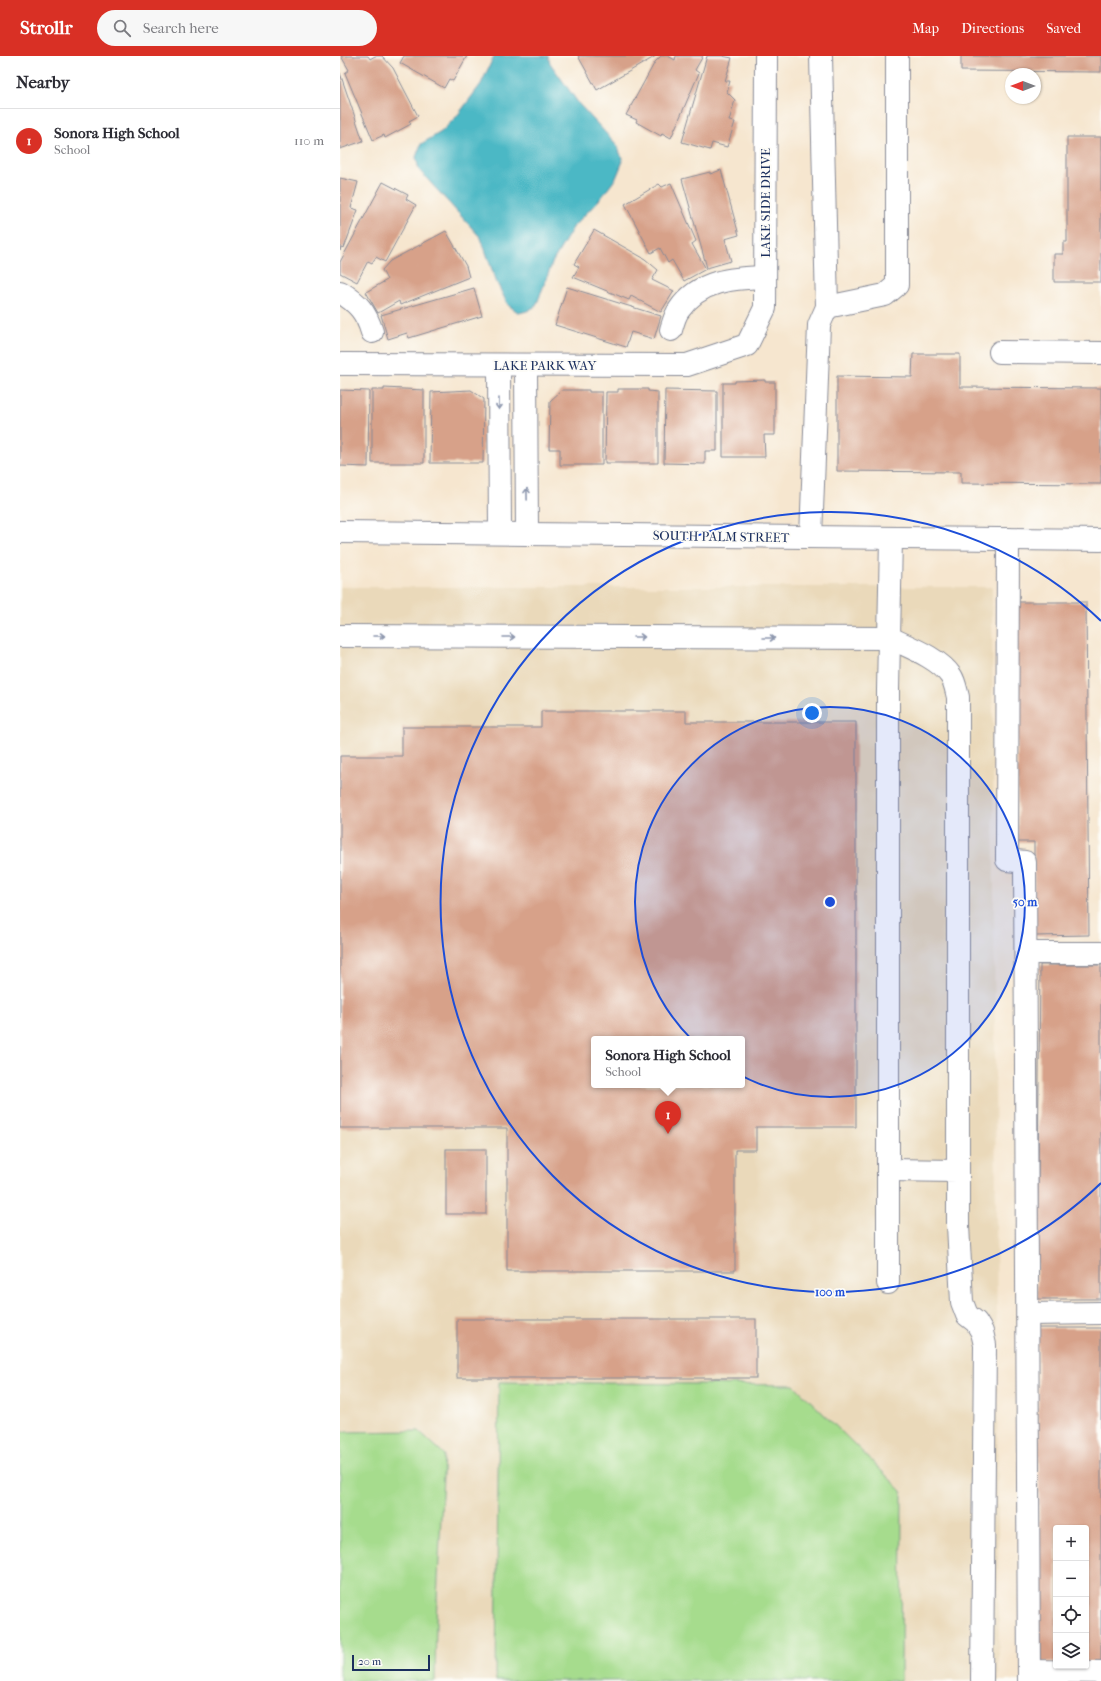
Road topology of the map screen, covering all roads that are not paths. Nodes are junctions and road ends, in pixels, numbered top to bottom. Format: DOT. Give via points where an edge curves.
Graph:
graph roads {
  1 [pos="766,56"];
  2 [pos="821,56"];
  3 [pos="896,56"];
  4 [pos="765,277"];
  5 [pos="340,292"];
  6 [pos="826,307"];
  7 [pos="671,330"];
  8 [pos="372,332"];
  9 [pos="747,345"];
  10 [pos="1000,352"];
  11 [pos="1101,353"];
  12 [pos="340,364"];
  13 [pos="499,365"];
  14 [pos="526,365"];
  15 [pos="340,532"];
  16 [pos="500,533"];
  17 [pos="527,533"];
  18 [pos="810,537"];
  19 [pos="891,538"];
  20 [pos="1008,539"];
  21 [pos="1101,540"];
  22 [pos="340,636"];
  23 [pos="890,638"];
  24 [pos="1026,953"];
  25 [pos="1101,953"];
  26 [pos="888,1170"];
  27 [pos="958,1171"];
  28 [pos="888,1282"];
  29 [pos="1101,1313"];
  30 [pos="1028,1314"];
  31 [pos="1101,1672"];
  32 [pos="1029,1676"];
  33 [pos="982,1681"];
  1 -- 4 [label="street, LAKE SIDE DRIVE"];
  2 -- 6 [label="street"];
  3 -- 6 [label="street" via="897,285 886,295"];
  4 -- 7 [label="street" via="737,278 712,284 695,292 678,310"];
  4 -- 9 [label="street, LAKE SIDE DRIVE" via="765,308"];
  5 -- 8 [label="street" via="354,301 368,320"];
  6 -- 18 [label="street" via="819,325"];
  9 -- 14 [label="street, LAKE PARK WAY" via="687,365"];
  10 -- 11 [label="street"];
  12 -- 13 [label="street, LAKE PARK WAY"];
  13 -- 14 [label="street, LAKE PARK WAY"];
  13 -- 16 [label="street, one-way"];
  17 -- 14 [label="street, one-way"];
  15 -- 16 [label="street, SOUTH PALM STREET"];
  16 -- 17 [label="street, SOUTH PALM STREET"];
  17 -- 18 [label="street, SOUTH PALM STREET"];
  18 -- 19 [label="street, SOUTH PALM STREET"];
  19 -- 20 [label="street, SOUTH PALM STREET"];
  19 -- 23 [label="street"];
  20 -- 21 [label="street, SOUTH PALM STREET"];
  20 -- 24 [label="street" via="1007,860 1025,862"];
  22 -- 23 [label="street, one-way"];
  23 -- 26 [label="street"];
  23 -- 27 [label="street" via="942,665 952,677 958,697"];
  24 -- 25 [label="street"];
  24 -- 30 [label="street"];
  26 -- 27 [label="street"];
  26 -- 28 [label="street"];
  27 -- 33 [label="street" via="962,1302 967,1315 976,1322 982,1332 985,1345"];
  29 -- 30 [label="street"];
  30 -- 32 [label="street"];
  31 -- 32 [label="street"];
}
